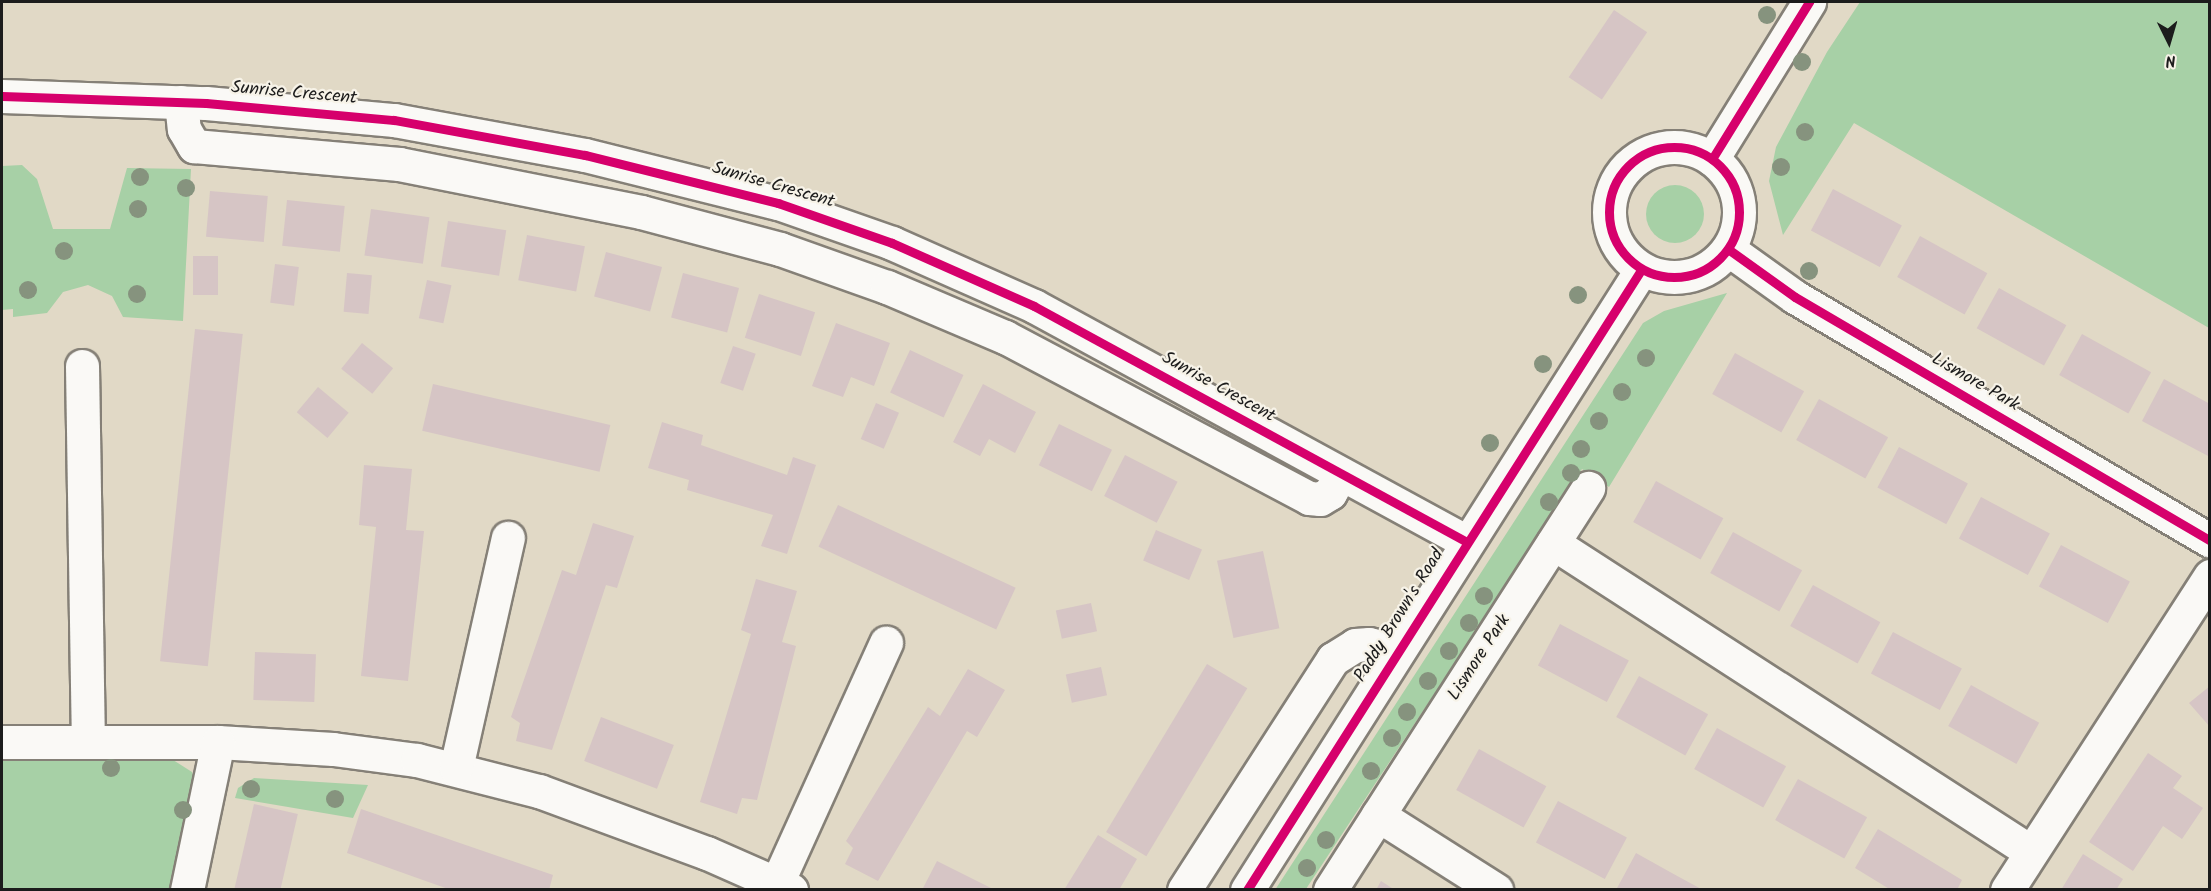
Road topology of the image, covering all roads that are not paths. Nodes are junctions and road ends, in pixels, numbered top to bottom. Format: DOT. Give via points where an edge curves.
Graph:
graph roads {
  1 [pos="1809,2"];
  2 [pos="2,96"];
  3 [pos="181,102"];
  4 [pos="1712,159"];
  5 [pos="1728,249"];
  6 [pos="1641,270"];
  7 [pos="82,366"];
  8 [pos="1341,474"];
  9 [pos="1588,488"];
  10 [pos="508,538"];
  11 [pos="2210,540"];
  12 [pos="1466,542"];
  13 [pos="1553,543"];
  14 [pos="2210,576"];
  15 [pos="886,643"];
  16 [pos="1398,651"];
  17 [pos="88,740"];
  18 [pos="2,742"];
  19 [pos="218,742"];
  20 [pos="456,768"];
  21 [pos="1378,815"];
  22 [pos="2031,852"];
  23 [pos="784,886"];
  24 [pos="187,890"];
  25 [pos="1184,890"];
  26 [pos="1246,890"];
  27 [pos="1330,890"];
  28 [pos="1496,890"];
  29 [pos="2007,890"];
  1 -- 4 [label="street"];
  2 -- 3 [label="street, Sunrise Crescent"];
  3 -- 8 [label="street, Sunrise Crescent" via="371,118 471,133 628,164 778,203 892,243 1017,297"];
  3 -- 8 [label="street" via="184,129 194,146 399,164 641,212 780,249 887,287 1005,337 1309,498 1320,499 1330,493"];
  4 -- 5 [label="street" via="1736,189 1740,209 1738,229"];
  4 -- 6 [label="street" via="1693,149 1672,146 1651,150 1633,160 1618,177 1608,210 1610,228 1616,244"];
  5 -- 6 [label="street" via="1699,273 1680,277"];
  5 -- 11 [label="street, Lismore Park" via="1794,297"];
  6 -- 12 [label="street, Paddy Brown's Road"];
  7 -- 17 [label="street"];
  8 -- 12 [label="street, Sunrise Crescent"];
  9 -- 13 [label="street, Lismore Park"];
  10 -- 20 [label="street"];
  12 -- 16 [label="street, Paddy Brown's Road"];
  13 -- 21 [label="street, Lismore Park"];
  13 -- 22 [label="street"];
  14 -- 22 [label="street"];
  15 -- 23 [label="street"];
  16 -- 25 [label="street" via="1355,645 1333,659"];
  16 -- 26 [label="street, Paddy Brown's Road"];
  17 -- 18 [label="street"];
  17 -- 19 [label="street"];
  19 -- 20 [label="street" via="375,753"];
  19 -- 24 [label="street"];
  20 -- 23 [label="street" via="621,820"];
  21 -- 27 [label="street"];
  21 -- 28 [label="street"];
  22 -- 29 [label="street"];
}
